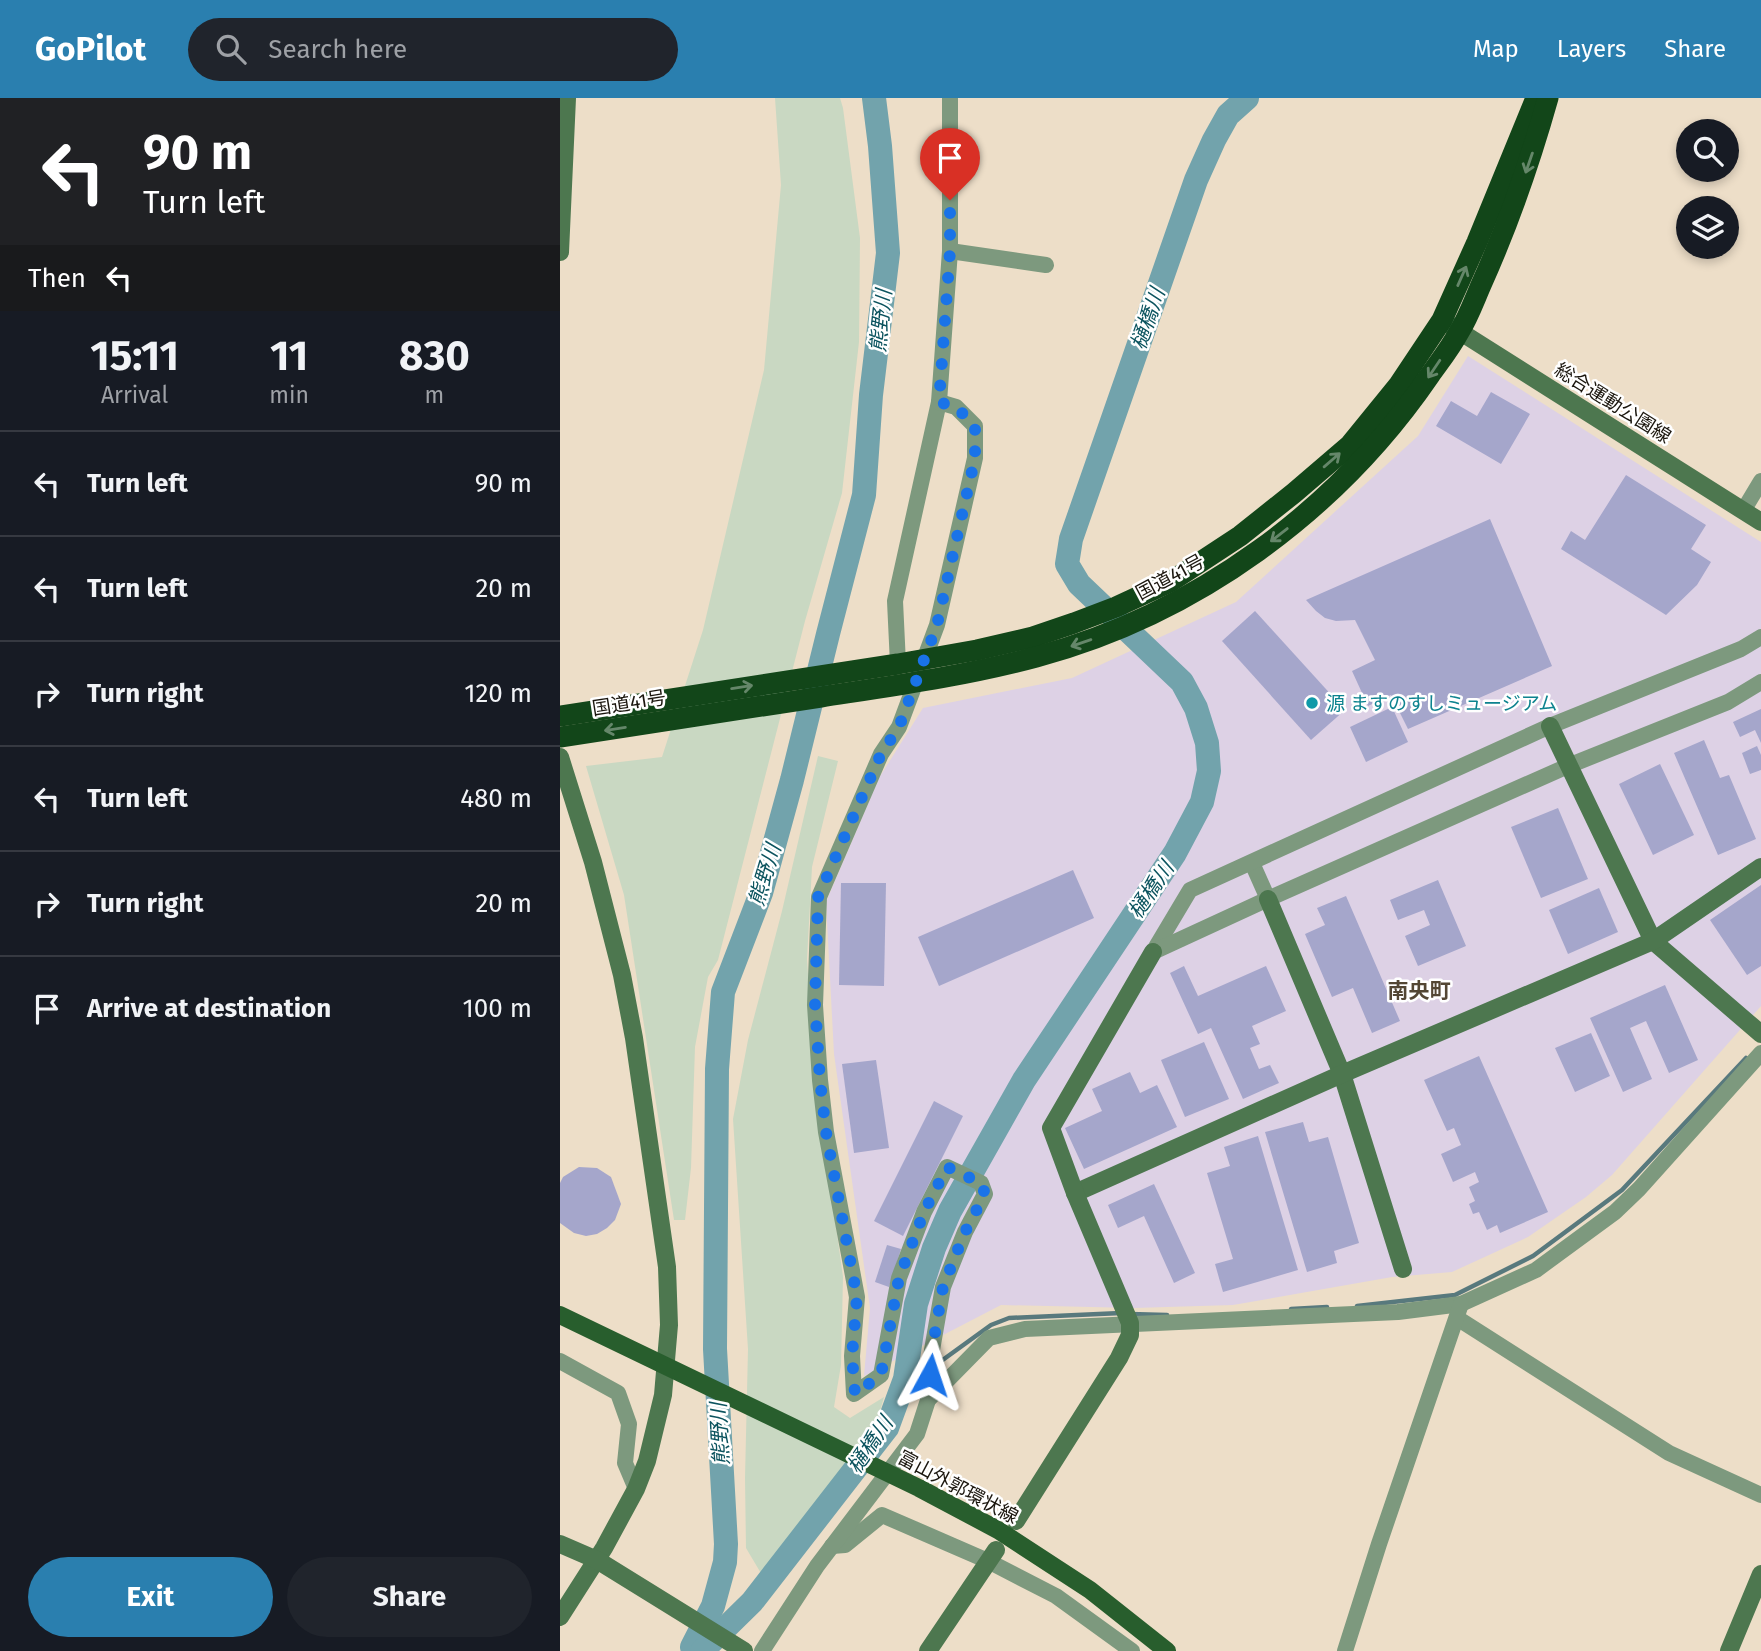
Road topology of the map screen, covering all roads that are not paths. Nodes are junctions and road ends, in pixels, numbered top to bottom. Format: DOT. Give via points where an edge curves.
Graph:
graph roads {
  1 [pos="567,98"];
  2 [pos="950,98"];
  3 [pos="1536,98"];
  4 [pos="1548,98"];
  5 [pos="950,251"];
  6 [pos="560,252"];
  7 [pos="1046,265"];
  8 [pos="1451,326"];
  9 [pos="939,402"];
  10 [pos="1761,481"];
  11 [pos="1743,511"];
  12 [pos="1761,522"];
  13 [pos="1761,637"];
  14 [pos="903,670"];
  15 [pos="1761,682"];
  16 [pos="560,716"];
  17 [pos="1550,726"];
  18 [pos="560,737"];
  19 [pos="560,757"];
  20 [pos="1568,766"];
  21 [pos="1252,863"];
  22 [pos="1761,867"];
  23 [pos="1268,899"];
  24 [pos="1653,941"];
  25 [pos="1153,952"];
  26 [pos="1761,1034"];
  27 [pos="1761,1053"];
  28 [pos="1342,1074"];
  29 [pos="1075,1193"];
  30 [pos="1403,1269"];
  31 [pos="1459,1311"];
  32 [pos="560,1315"];
  33 [pos="1130,1323"];
  34 [pos="560,1361"];
  35 [pos="928,1400"];
  36 [pos="636,1489"];
  37 [pos="1761,1495"];
  38 [pos="1016,1521"];
  39 [pos="560,1544"];
  40 [pos="832,1546"];
  41 [pos="992,1556"];
  42 [pos="601,1562"];
  43 [pos="1761,1574"];
  44 [pos="560,1617"];
  45 [pos="744,1651"];
  46 [pos="762,1651"];
  47 [pos="928,1651"];
  48 [pos="1132,1651"];
  49 [pos="1167,1651"];
  50 [pos="1345,1651"];
  51 [pos="1729,1651"];
  1 -- 6 [label="street"];
  2 -- 5 [label="street"];
  8 -- 3 [label="highway, 国道41号, one-way" via="1477,242"];
  4 -- 8 [label="highway, 国道41号, one-way" via="1500,243"];
  5 -- 7 [label="street"];
  5 -- 9 [label="street"];
  8 -- 11 [label="street, 総合運動公園線"];
  14 -- 8 [label="highway, 国道41号, one-way" via="1033,637 1170,582 1240,536 1350,445"];
  8 -- 14 [label="highway, 国道41号, one-way" via="1415,397 1362,461 1313,508 1239,564 1143,618 1080,643 942,677"];
  9 -- 14 [label="street" via="895,601"];
  9 -- 35 [label="street" via="956,407 975,426 975,458 937,625 899,727 881,754 818,897 815,1004 826,1132 857,1297 852,1356 855,1394 881,1375 899,1278 947,1167 981,1183 985,1194 943,1287"];
  10 -- 11 [label="street"];
  11 -- 12 [label="street, 総合運動公園線"];
  13 -- 17 [label="street"];
  16 -- 14 [label="highway, 国道41号, one-way" via="862,669"];
  14 -- 18 [label="highway, 国道41号, one-way" via="849,693"];
  15 -- 20 [label="street" via="1728,702"];
  17 -- 20 [label="street"];
  17 -- 21 [label="street"];
  19 -- 36 [label="street" via="621,975 667,1267 669,1325 663,1395"];
  20 -- 23 [label="street"];
  20 -- 24 [label="street"];
  21 -- 23 [label="street"];
  21 -- 25 [label="street" via="1190,890"];
  22 -- 24 [label="street"];
  23 -- 25 [label="street"];
  23 -- 28 [label="street"];
  24 -- 26 [label="street"];
  24 -- 28 [label="street"];
  25 -- 29 [label="street" via="1051,1128"];
  27 -- 31 [label="street" via="1615,1212 1536,1270"];
  28 -- 29 [label="street"];
  28 -- 30 [label="street"];
  29 -- 33 [label="street"];
  31 -- 33 [label="street"];
  31 -- 37 [label="street" via="1669,1453"];
  31 -- 50 [label="street"];
  32 -- 49 [label="main road, 富山外郭環状線" via="998,1530 1090,1590"];
  33 -- 35 [label="street" via="1025,1329 989,1338"];
  33 -- 38 [label="street" via="1130,1335 1119,1358"];
  34 -- 36 [label="street" via="618,1394 629,1424 625,1463"];
  35 -- 40 [label="street" via="917,1434"];
  36 -- 42 [label="street"];
  39 -- 42 [label="street"];
  40 -- 41 [label="street" via="845,1545 882,1515"];
  40 -- 46 [label="street"];
  41 -- 47 [label="street"];
  41 -- 48 [label="street"];
  42 -- 44 [label="street"];
  42 -- 45 [label="street"];
  43 -- 51 [label="street"];
}
